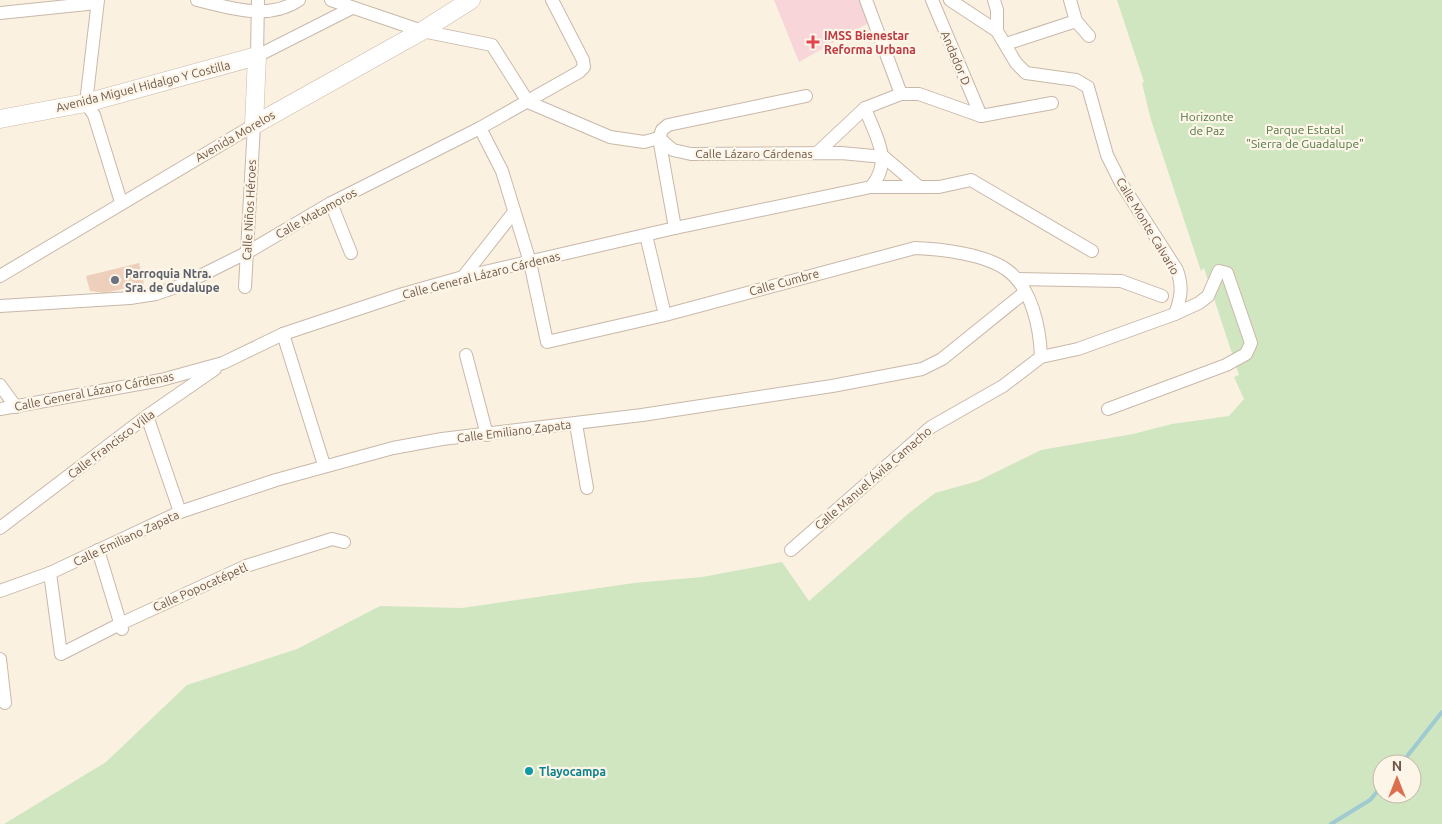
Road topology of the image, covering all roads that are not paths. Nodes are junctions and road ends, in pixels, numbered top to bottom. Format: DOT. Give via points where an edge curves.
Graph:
graph roads {
  1 [pos="197,0"];
  2 [pos="299,0"];
  3 [pos="331,0"];
  4 [pos="471,0"];
  5 [pos="552,0"];
  6 [pos="866,0"];
  7 [pos="932,0"];
  8 [pos="950,0"];
  9 [pos="994,0"];
  10 [pos="1070,0"];
  11 [pos="98,1"];
  12 [pos="259,6"];
  13 [pos="352,8"];
  14 [pos="0,13"];
  15 [pos="1076,21"];
  16 [pos="422,31"];
  17 [pos="996,31"];
  18 [pos="1089,36"];
  19 [pos="1006,44"];
  20 [pos="257,56"];
  21 [pos="901,94"];
  22 [pos="806,96"];
  23 [pos="528,102"];
  24 [pos="86,103"];
  25 [pos="1052,103"];
  26 [pos="865,108"];
  27 [pos="981,116"];
  28 [pos="0,119"];
  29 [pos="254,125"];
  30 [pos="480,128"];
  31 [pos="659,138"];
  32 [pos="817,153"];
  33 [pos="884,157"];
  34 [pos="917,185"];
  35 [pos="871,187"];
  36 [pos="121,202"];
  37 [pos="331,204"];
  38 [pos="514,212"];
  39 [pos="676,228"];
  40 [pos="646,234"];
  41 [pos="1092,251"];
  42 [pos="248,252"];
  43 [pos="351,253"];
  44 [pos="530,262"];
  45 [pos="0,276"];
  46 [pos="463,277"];
  47 [pos="1017,279"];
  48 [pos="245,287"];
  49 [pos="1024,292"];
  50 [pos="1162,296"];
  51 [pos="0,306"];
  52 [pos="663,307"];
  53 [pos="1175,314"];
  54 [pos="283,334"];
  55 [pos="466,355"];
  56 [pos="1041,357"];
  57 [pos="223,363"];
  58 [pos="0,385"];
  59 [pos="16,407"];
  60 [pos="0,410"];
  61 [pos="1108,410"];
  62 [pos="147,416"];
  63 [pos="576,424"];
  64 [pos="487,435"];
  65 [pos="324,466"];
  66 [pos="587,488"];
  67 [pos="180,512"];
  68 [pos="0,528"];
  69 [pos="344,542"];
  70 [pos="98,550"];
  71 [pos="792,550"];
  72 [pos="50,573"];
  73 [pos="0,590"];
  74 [pos="121,626"];
  75 [pos="0,659"];
  76 [pos="5,702"];
  1 -- 12 [label="street"];
  2 -- 12 [label="street" via="287,7"];
  3 -- 13 [label="street"];
  4 -- 16 [label="street, Avenida Morelos"];
  5 -- 23 [label="street, Calle Matamoros" via="584,66"];
  6 -- 21 [label="street"];
  7 -- 27 [label="street, Andador D"];
  8 -- 17 [label="street"];
  9 -- 17 [label="street"];
  10 -- 15 [label="street"];
  11 -- 14 [label="street"];
  11 -- 24 [label="street"];
  12 -- 20 [label="street, Calle Niños Héroes"];
  13 -- 16 [label="street"];
  13 -- 20 [label="street"];
  15 -- 18 [label="street"];
  15 -- 19 [label="street"];
  16 -- 23 [label="street" via="492,45"];
  16 -- 29 [label="street, Avenida Morelos"];
  17 -- 19 [label="street"];
  19 -- 53 [label="street, Calle Monte Calvario" via="1016,63 1026,73 1076,80 1088,87 1107,155 1121,183 1177,270 1182,284"];
  20 -- 24 [label="street, Avenida Miguel Hidalgo Y Costilla"];
  20 -- 29 [label="street, Calle Niños Héroes"];
  21 -- 26 [label="street"];
  21 -- 27 [label="street" via="919,94"];
  22 -- 31 [label="street" via="668,125"];
  23 -- 30 [label="street, Calle Matamoros"];
  23 -- 31 [label="street" via="610,137 644,142"];
  24 -- 28 [label="street, Avenida Miguel Hidalgo Y Costilla"];
  24 -- 36 [label="street" via="94,115"];
  25 -- 27 [label="street"];
  26 -- 32 [label="street"];
  26 -- 33 [label="street"];
  29 -- 36 [label="street, Avenida Morelos"];
  29 -- 42 [label="street, Calle Niños Héroes"];
  30 -- 37 [label="street, Calle Matamoros"];
  30 -- 38 [label="street" via="502,171"];
  31 -- 32 [label="street, Calle Lázaro Cárdenas" via="673,150 691,154"];
  31 -- 39 [label="street"];
  32 -- 33 [label="street, Calle Lázaro Cárdenas"];
  33 -- 34 [label="street"];
  33 -- 35 [label="street" via="881,173"];
  34 -- 35 [label="street, Calle General Lázaro Cárdenas"];
  34 -- 41 [label="street, Calle General Lázaro Cárdenas" via="939,187 970,180"];
  35 -- 39 [label="street, Calle General Lázaro Cárdenas"];
  36 -- 45 [label="street, Avenida Morelos"];
  37 -- 42 [label="street, Calle Matamoros"];
  37 -- 43 [label="street"];
  38 -- 44 [label="street"];
  38 -- 46 [label="street"];
  39 -- 40 [label="street, Calle General Lázaro Cárdenas"];
  40 -- 44 [label="street, Calle General Lázaro Cárdenas"];
  40 -- 52 [label="street"];
  42 -- 48 [label="street, Calle Niños Héroes"];
  42 -- 51 [label="street, Calle Matamoros" via="182,285 156,294"];
  44 -- 46 [label="street, Calle General Lázaro Cárdenas"];
  44 -- 47 [label="street, Calle Cumbre" via="547,342 665,315 914,248 932,248 986,259 999,264"];
  46 -- 54 [label="street, Calle General Lázaro Cárdenas"];
  47 -- 49 [label="street, Calle Cumbre"];
  47 -- 50 [label="street" via="1122,281"];
  49 -- 56 [label="street, Calle Cumbre" via="1034,312"];
  49 -- 63 [label="street, Calle Emiliano Zapata" via="942,359 922,369 806,390"];
  53 -- 56 [label="street, Calle Manuel Ávila Camacho" via="1078,349"];
  53 -- 61 [label="street" via="1208,296 1216,274 1223,271 1230,276 1251,343 1250,349 1226,365"];
  54 -- 57 [label="street, Calle General Lázaro Cárdenas"];
  54 -- 65 [label="street"];
  55 -- 64 [label="street"];
  56 -- 71 [label="street, Calle Manuel Ávila Camacho" via="1002,386 925,431"];
  57 -- 59 [label="street, Calle General Lázaro Cárdenas" via="161,380"];
  57 -- 62 [label="street, Calle Francisco Villa"];
  58 -- 59 [label="street"];
  59 -- 60 [label="street, Calle General Lázaro Cárdenas"];
  62 -- 67 [label="street"];
  62 -- 68 [label="street, Calle Francisco Villa"];
  63 -- 64 [label="street, Calle Emiliano Zapata"];
  63 -- 66 [label="street"];
  64 -- 65 [label="street, Calle Emiliano Zapata" via="393,448"];
  65 -- 67 [label="street, Calle Emiliano Zapata"];
  67 -- 70 [label="street, Calle Emiliano Zapata"];
  69 -- 74 [label="street, Calle Popocatépetl" via="332,539 246,566"];
  70 -- 72 [label="street, Calle Emiliano Zapata"];
  70 -- 74 [label="street"];
  72 -- 73 [label="street, Calle Emiliano Zapata"];
  72 -- 74 [label="street, Calle Popocatépetl" via="61,654"];
  75 -- 76 [label="street"];
}
